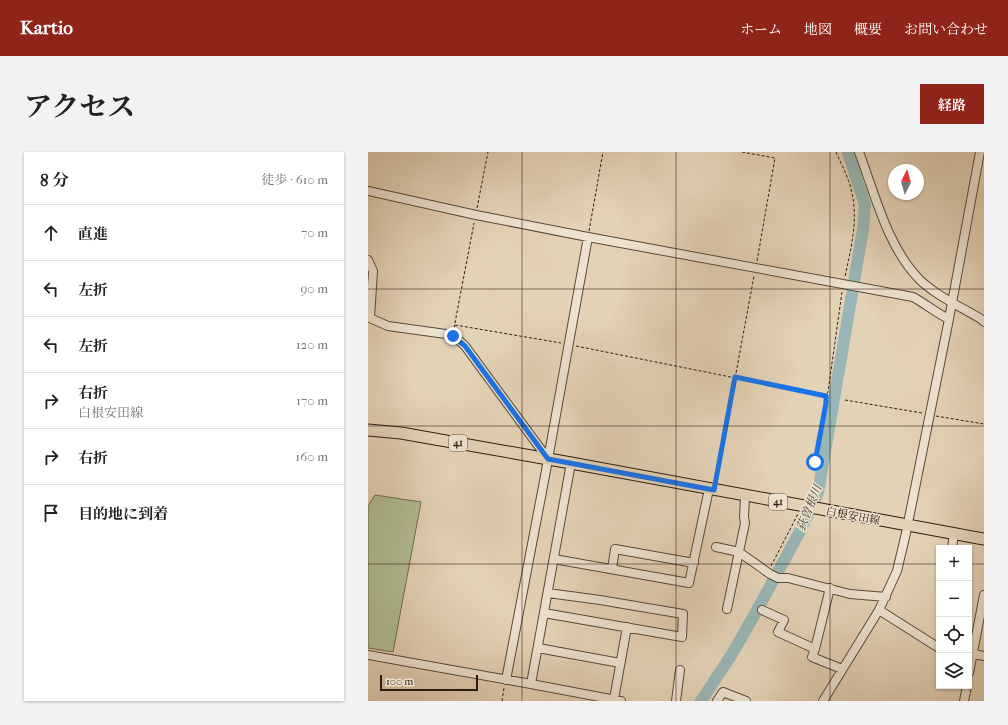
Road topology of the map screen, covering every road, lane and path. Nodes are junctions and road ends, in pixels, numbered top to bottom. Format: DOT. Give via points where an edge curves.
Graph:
graph roads {
  1 [pos="488,152"];
  2 [pos="603,152"];
  3 [pos="742,152"];
  4 [pos="836,152"];
  5 [pos="859,152"];
  6 [pos="980,152"];
  7 [pos="368,191"];
  8 [pos="476,215"];
  9 [pos="588,237"];
  10 [pos="368,260"];
  11 [pos="755,268"];
  12 [pos="845,284"];
  13 [pos="952,302"];
  14 [pos="949,319"];
  15 [pos="983,319"];
  16 [pos="568,344"];
  17 [pos="735,377"];
  18 [pos="826,396"];
  19 [pos="845,400"];
  20 [pos="930,415"];
  21 [pos="984,424"];
  22 [pos="368,430"];
  23 [pos="548,459"];
  24 [pos="815,462"];
  25 [pos="571,463"];
  26 [pos="712,489"];
  27 [pos="746,496"];
  28 [pos="802,506"];
  29 [pos="907,526"];
  30 [pos="954,534"];
  31 [pos="984,539"];
  32 [pos="952,545"];
  33 [pos="716,547"];
  34 [pos="739,552"];
  35 [pos="554,559"];
  36 [pos="694,563"];
  37 [pos="612,569"];
  38 [pos="772,575"];
  39 [pos="830,588"];
  40 [pos="548,593"];
  41 [pos="984,595"];
  42 [pos="886,597"];
  43 [pos="727,609"];
  44 [pos="762,610"];
  45 [pos="879,610"];
  46 [pos="544,613"];
  47 [pos="627,628"];
  48 [pos="936,646"];
  49 [pos="538,648"];
  50 [pos="816,649"];
  51 [pos="972,649"];
  52 [pos="972,653"];
  53 [pos="368,655"];
  54 [pos="984,656"];
  55 [pos="620,663"];
  56 [pos="842,669"];
  57 [pos="680,670"];
  58 [pos="506,680"];
  59 [pos="531,684"];
  60 [pos="966,689"];
  61 [pos="617,700"];
  62 [pos="502,701"];
  63 [pos="676,701"];
  64 [pos="717,701"];
  65 [pos="746,701"];
  66 [pos="823,701"];
  67 [pos="964,701"];
  1 -- 8 [label="path"];
  2 -- 9 [label="path"];
  3 -- 11 [label="path" via="775,158"];
  4 -- 12 [label="path" via="851,188 855,206 854,234"];
  5 -- 13 [label="street" via="892,239 903,260 920,280"];
  6 -- 13 [label="street"];
  7 -- 8 [label="street"];
  8 -- 9 [label="street"];
  8 -- 16 [label="path" via="455,325"];
  9 -- 11 [label="street"];
  9 -- 16 [label="street"];
  10 -- 23 [label="street" via="372,271 370,318 388,326 453,336 465,346"];
  11 -- 12 [label="street"];
  11 -- 17 [label="path"];
  12 -- 14 [label="street" via="913,297"];
  12 -- 18 [label="path"];
  13 -- 14 [label="street"];
  13 -- 15 [label="street"];
  14 -- 20 [label="street"];
  16 -- 17 [label="path"];
  16 -- 23 [label="street"];
  17 -- 18 [label="path"];
  17 -- 26 [label="path"];
  18 -- 24 [label="path"];
  19 -- 20 [label="path"];
  20 -- 21 [label="path"];
  20 -- 29 [label="street"];
  22 -- 23 [label="main road, 白根安田線 / 41" via="400,433"];
  23 -- 25 [label="main road, 白根安田線 / 41"];
  23 -- 58 [label="street"];
  25 -- 26 [label="main road, 白根安田線 / 41"];
  25 -- 35 [label="street"];
  26 -- 27 [label="main road, 白根安田線 / 41"];
  26 -- 36 [label="street"];
  27 -- 28 [label="main road, 白根安田線 / 41"];
  27 -- 34 [label="street" via="745,523"];
  28 -- 29 [label="main road, 白根安田線 / 41"];
  28 -- 38 [label="path"];
  29 -- 30 [label="main road, 白根安田線 / 41"];
  29 -- 42 [label="street" via="897,571"];
  30 -- 31 [label="main road, 白根安田線 / 41"];
  30 -- 32 [label="street"];
  33 -- 34 [label="street"];
  34 -- 38 [label="street"];
  34 -- 43 [label="street"];
  35 -- 37 [label="street"];
  35 -- 40 [label="street"];
  36 -- 37 [label="street" via="616,549"];
  36 -- 37 [label="street" via="690,583"];
  38 -- 39 [label="street"];
  39 -- 42 [label="street" via="850,594"];
  39 -- 50 [label="street"];
  40 -- 46 [label="street"];
  40 -- 47 [label="street" via="683,614 682,637"];
  41 -- 51 [label="street"];
  42 -- 45 [label="street"];
  44 -- 50 [label="street" via="784,620 778,632"];
  45 -- 48 [label="street"];
  45 -- 56 [label="street"];
  46 -- 47 [label="street"];
  46 -- 49 [label="street"];
  47 -- 55 [label="street"];
  49 -- 55 [label="street"];
  49 -- 59 [label="street"];
  50 -- 56 [label="street" via="812,657"];
  52 -- 54 [label="street"];
  53 -- 58 [label="street"];
  55 -- 61 [label="street"];
  56 -- 66 [label="street"];
  57 -- 63 [label="street"];
  58 -- 59 [label="street"];
  58 -- 62 [label="path"];
  59 -- 61 [label="street"];
  60 -- 67 [label="street"];
  64 -- 65 [label="street" via="723,692"];
}
